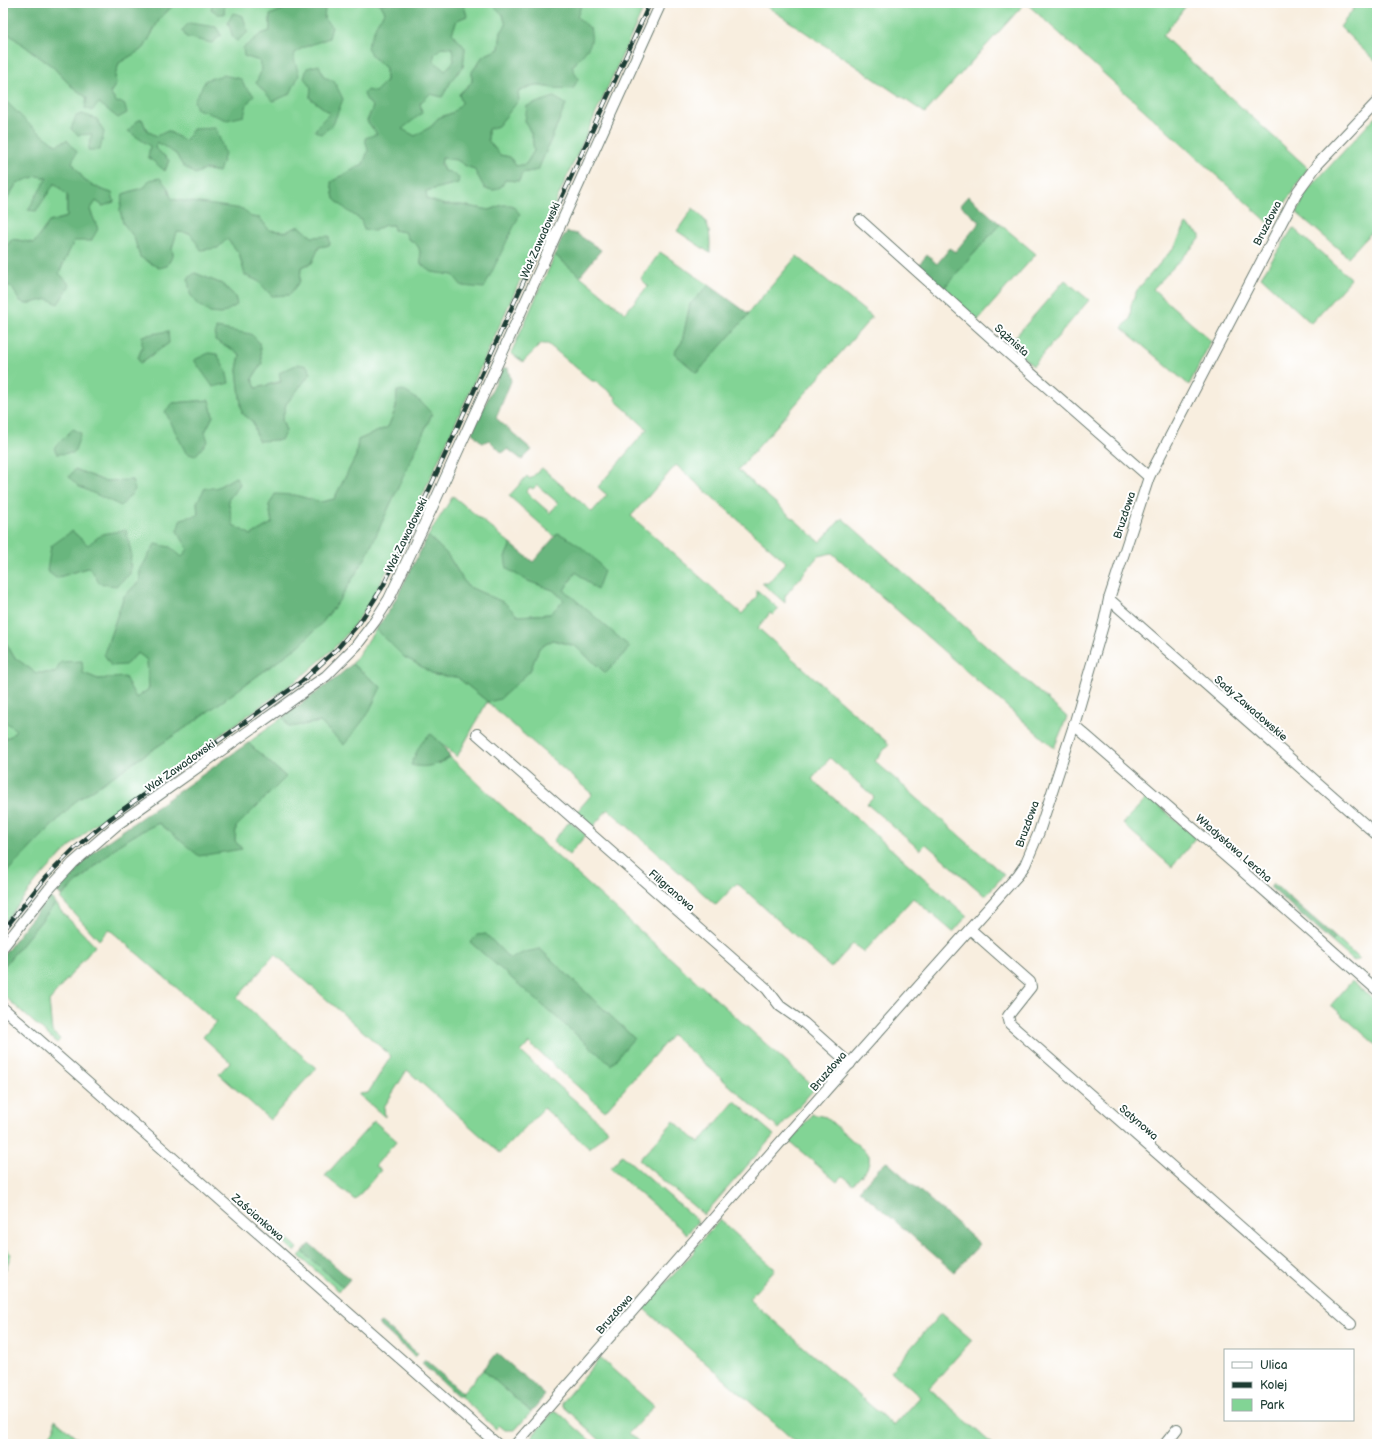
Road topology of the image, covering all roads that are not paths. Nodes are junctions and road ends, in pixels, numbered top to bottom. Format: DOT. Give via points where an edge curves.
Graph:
graph roads {
  1 [pos="661,3"];
  2 [pos="1377,102"];
  3 [pos="860,220"];
  4 [pos="1149,477"];
  5 [pos="1109,599"];
  6 [pos="1074,725"];
  7 [pos="477,734"];
  8 [pos="1377,835"];
  9 [pos="970,929"];
  10 [pos="3,947"];
  11 [pos="1377,990"];
  12 [pos="3,1008"];
  13 [pos="850,1064"];
  14 [pos="1351,1324"];
  15 [pos="1177,1429"];
  16 [pos="497,1444"];
  17 [pos="516,1444"];
  18 [pos="1165,1444"];
  1 -- 10 [label="street, Wał Zawadowski" via="432,507 389,599 375,621 350,653 326,676 118,824 82,855 49,889"];
  2 -- 4 [label="street, Bruzdowa" via="1317,165 1298,191"];
  3 -- 4 [label="street, Sążnista"];
  4 -- 5 [label="street, Bruzdowa"];
  5 -- 6 [label="street, Bruzdowa"];
  5 -- 8 [label="street, Sady Zawadowskie"];
  6 -- 9 [label="street, Bruzdowa" via="1039,832 1025,865"];
  6 -- 11 [label="street, Władysława Lercha"];
  7 -- 13 [label="street, Filigranowa" via="767,989 780,1006 804,1023"];
  9 -- 13 [label="street, Bruzdowa"];
  9 -- 14 [label="street, Satynowa" via="1030,982 1031,987 1008,1016 1010,1024"];
  12 -- 16 [label="street, Zaściankowa" via="247,1228"];
  13 -- 17 [label="street, Bruzdowa"];
  15 -- 18 [label="street"];
}
